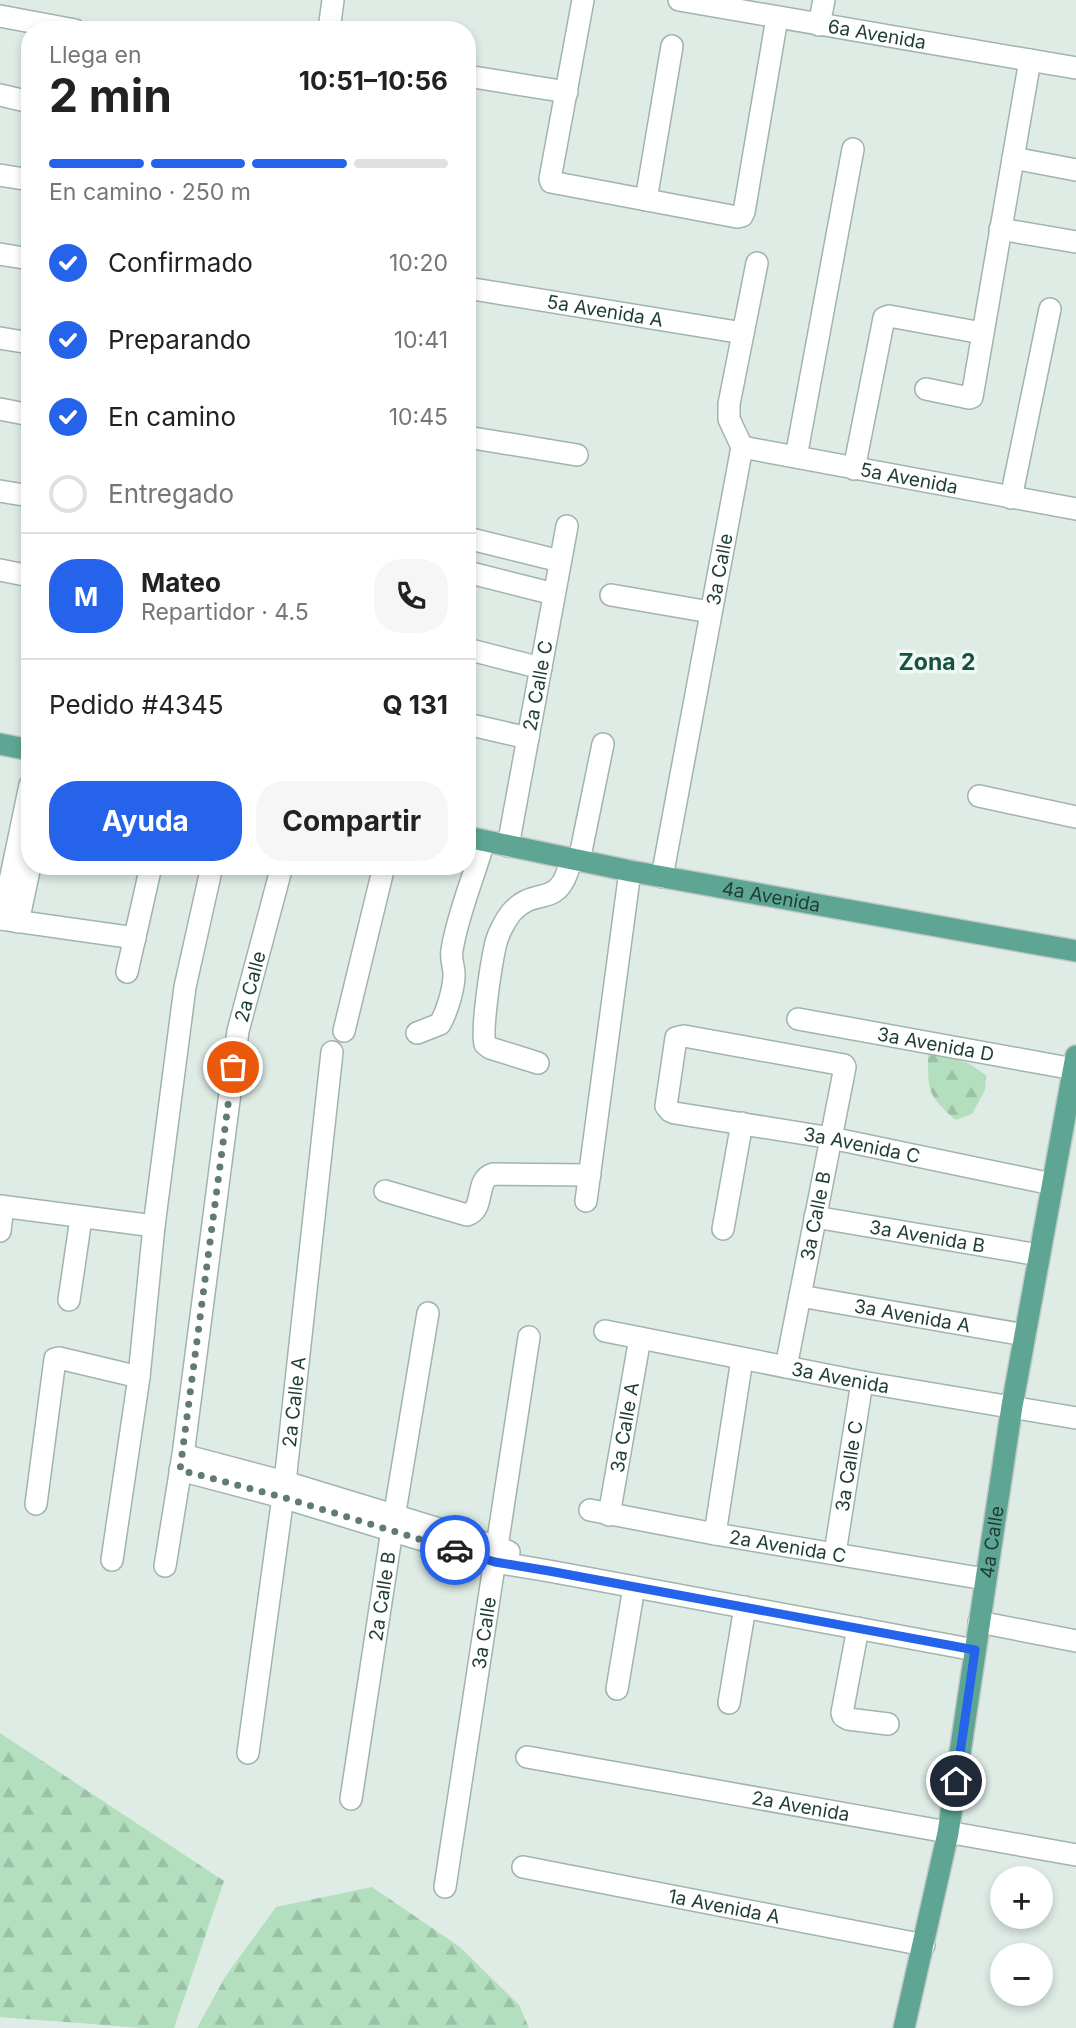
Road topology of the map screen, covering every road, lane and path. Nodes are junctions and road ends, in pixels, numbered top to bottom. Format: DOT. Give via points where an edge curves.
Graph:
graph roads {
  1 [pos="332,0"];
  2 [pos="583,0"];
  3 [pos="679,0"];
  4 [pos="824,0"];
  5 [pos="0,16"];
  6 [pos="777,18"];
  7 [pos="27,21"];
  8 [pos="330,21"];
  9 [pos="819,25"];
  10 [pos="673,46"];
  11 [pos="1030,60"];
  12 [pos="1076,68"];
  13 [pos="476,77"];
  14 [pos="567,92"];
  15 [pos="0,95"];
  16 [pos="21,100"];
  17 [pos="853,149"];
  18 [pos="1013,158"];
  19 [pos="1076,170"];
  20 [pos="0,175"];
  21 [pos="21,178"];
  22 [pos="646,200"];
  23 [pos="1000,229"];
  24 [pos="1076,242"];
  25 [pos="0,254"];
  26 [pos="21,258"];
  27 [pos="757,263"];
  28 [pos="476,289"];
  29 [pos="1050,309"];
  30 [pos="743,333"];
  31 [pos="982,333"];
  32 [pos="0,338"];
  33 [pos="21,342"];
  34 [pos="926,389"];
  35 [pos="0,409"];
  36 [pos="21,413"];
  37 [pos="476,438"];
  38 [pos="741,447"];
  39 [pos="577,455"];
  40 [pos="796,457"];
  41 [pos="854,469"];
  42 [pos="0,491"];
  43 [pos="21,494"];
  44 [pos="1012,498"];
  45 [pos="1076,509"];
  46 [pos="567,526"];
  47 [pos="476,540"];
  48 [pos="560,561"];
  49 [pos="0,570"];
  50 [pos="21,574"];
  51 [pos="476,574"];
  52 [pos="554,594"];
  53 [pos="611,595"];
  54 [pos="710,611"];
  55 [pos="476,651"];
  56 [pos="541,668"];
  57 [pos="476,726"];
  58 [pos="528,738"];
  59 [pos="0,744"];
  60 [pos="603,744"];
  61 [pos="21,748"];
  62 [pos="979,796"];
  63 [pos="1076,817"];
  64 [pos="21,838"];
  65 [pos="476,839"];
  66 [pos="508,846"];
  67 [pos="575,860"];
  68 [pos="630,871"];
  69 [pos="26,875"];
  70 [pos="148,875"];
  71 [pos="210,875"];
  72 [pos="280,875"];
  73 [pos="382,875"];
  74 [pos="469,875"];
  75 [pos="662,877"];
  76 [pos="7,920"];
  77 [pos="135,938"];
  78 [pos="1076,951"];
  79 [pos="127,972"];
  80 [pos="797,1019"];
  81 [pos="344,1031"];
  82 [pos="417,1033"];
  83 [pos="332,1052"];
  84 [pos="538,1063"];
  85 [pos="1075,1063"];
  86 [pos="670,1111"];
  87 [pos="741,1123"];
  88 [pos="831,1138"];
  89 [pos="590,1175"];
  90 [pos="1052,1184"];
  91 [pos="385,1191"];
  92 [pos="586,1201"];
  93 [pos="2,1207"];
  94 [pos="815,1217"];
  95 [pos="81,1218"];
  96 [pos="154,1226"];
  97 [pos="723,1228"];
  98 [pos="0,1231"];
  99 [pos="1039,1255"];
  100 [pos="800,1296"];
  101 [pos="69,1300"];
  102 [pos="428,1313"];
  103 [pos="605,1331"];
  104 [pos="1025,1335"];
  105 [pos="529,1337"];
  106 [pos="640,1338"];
  107 [pos="742,1359"];
  108 [pos="786,1367"];
  109 [pos="139,1377"];
  110 [pos="862,1382"];
  111 [pos="1012,1406"];
  112 [pos="1076,1418"];
  113 [pos="182,1462"];
  114 [pos="284,1490"];
  115 [pos="36,1504"];
  116 [pos="600,1512"];
  117 [pos="393,1523"];
  118 [pos="715,1534"];
  119 [pos="835,1553"];
  120 [pos="496,1555"];
  121 [pos="112,1560"];
  122 [pos="165,1566"];
  123 [pos="985,1579"];
  124 [pos="634,1587"];
  125 [pos="745,1607"];
  126 [pos="979,1622"];
  127 [pos="858,1628"];
  128 [pos="1076,1641"];
  129 [pos="975,1650"];
  130 [pos="617,1689"];
  131 [pos="729,1703"];
  132 [pos="888,1724"];
  133 [pos="248,1753"];
  134 [pos="527,1757"];
  135 [pos="351,1799"];
  136 [pos="948,1833"];
  137 [pos="1076,1855"];
  138 [pos="523,1867"];
  139 [pos="445,1887"];
  140 [pos="924,1945"];
  141 [pos="904,2028"];
  1 -- 8 [label="street"];
  2 -- 14 [label="street"];
  3 -- 6 [label="street, 6a Avenida"];
  4 -- 9 [label="street"];
  5 -- 7 [label="street"];
  6 -- 9 [label="street, 6a Avenida"];
  6 -- 22 [label="street" via="742,216"];
  9 -- 11 [label="street, 6a Avenida"];
  10 -- 22 [label="street"];
  11 -- 12 [label="street, 6a Avenida"];
  11 -- 18 [label="street"];
  13 -- 14 [label="street"];
  14 -- 22 [label="street" via="551,182"];
  15 -- 16 [label="street"];
  17 -- 40 [label="street"];
  18 -- 19 [label="street"];
  18 -- 23 [label="street"];
  20 -- 21 [label="street"];
  23 -- 24 [label="street"];
  23 -- 31 [label="street"];
  25 -- 26 [label="street"];
  27 -- 30 [label="street"];
  28 -- 30 [label="street, 5a Avenida A"];
  29 -- 44 [label="street"];
  30 -- 38 [label="street" via="729,404 729,419"];
  31 -- 34 [label="street" via="971,397"];
  31 -- 41 [label="street" via="884,318"];
  32 -- 33 [label="street"];
  35 -- 36 [label="street"];
  37 -- 39 [label="street"];
  38 -- 40 [label="street, 5a Avenida"];
  38 -- 54 [label="street, 3a Calle"];
  40 -- 41 [label="street, 5a Avenida"];
  41 -- 44 [label="street, 5a Avenida"];
  42 -- 43 [label="street"];
  44 -- 45 [label="street, 5a Avenida"];
  46 -- 48 [label="street, 2a Calle C"];
  47 -- 48 [label="street"];
  48 -- 52 [label="street, 2a Calle C"];
  49 -- 50 [label="street"];
  51 -- 52 [label="street"];
  52 -- 56 [label="street, 2a Calle C"];
  53 -- 54 [label="street"];
  54 -- 75 [label="street, 3a Calle"];
  55 -- 56 [label="street"];
  56 -- 58 [label="street, 2a Calle C"];
  57 -- 58 [label="street"];
  58 -- 66 [label="street, 2a Calle C"];
  59 -- 61 [label="main road"];
  60 -- 67 [label="street"];
  62 -- 63 [label="street"];
  64 -- 76 [label="street"];
  65 -- 66 [label="main road, 4a Avenida"];
  66 -- 67 [label="main road, 4a Avenida"];
  67 -- 68 [label="main road, 4a Avenida"];
  67 -- 84 [label="street" via="556,892 531,899 512,912 495,946 485,1044"];
  68 -- 75 [label="main road, 4a Avenida"];
  68 -- 89 [label="street"];
  69 -- 76 [label="street"];
  70 -- 77 [label="street"];
  71 -- 96 [label="street" via="185,986"];
  72 -- 113 [label="street, 2a Calle" via="237,1031"];
  73 -- 81 [label="street"];
  74 -- 82 [label="street" via="445,1012 440,1024"];
  75 -- 78 [label="main road, 4a Avenida"];
  76 -- 77 [label="street"];
  77 -- 79 [label="street"];
  80 -- 85 [label="street, 3a Avenida D"];
  83 -- 114 [label="street, 2a Calle A"];
  85 -- 90 [label="main road, 4a Calle"];
  86 -- 87 [label="street, 3a Avenida C"];
  86 -- 88 [label="street, 3a Calle B" via="666,1106 674,1046 677,1038 684,1036 844,1065"];
  87 -- 88 [label="street, 3a Avenida C"];
  87 -- 97 [label="street"];
  88 -- 90 [label="street, 3a Avenida C"];
  88 -- 94 [label="street, 3a Calle B"];
  89 -- 91 [label="street" via="493,1174 484,1180 477,1208 467,1214"];
  89 -- 92 [label="street"];
  90 -- 99 [label="main road, 4a Calle"];
  93 -- 95 [label="street"];
  93 -- 98 [label="street"];
  94 -- 99 [label="street, 3a Avenida B"];
  94 -- 100 [label="street, 3a Calle B"];
  95 -- 96 [label="street"];
  95 -- 101 [label="street"];
  96 -- 109 [label="street"];
  99 -- 104 [label="main road, 4a Calle"];
  100 -- 104 [label="street, 3a Avenida A"];
  100 -- 108 [label="street, 3a Calle B"];
  102 -- 117 [label="street, 2a Calle B"];
  103 -- 106 [label="street, 3a Avenida"];
  104 -- 111 [label="main road, 4a Calle"];
  105 -- 120 [label="street, 3a Calle"];
  106 -- 107 [label="street, 3a Avenida"];
  106 -- 116 [label="street, 3a Calle A"];
  107 -- 108 [label="street, 3a Avenida"];
  107 -- 118 [label="street"];
  108 -- 110 [label="street, 3a Avenida"];
  109 -- 115 [label="street" via="55,1359"];
  109 -- 121 [label="street"];
  110 -- 111 [label="street, 3a Avenida"];
  110 -- 119 [label="street, 3a Calle C"];
  111 -- 112 [label="street, 3a Avenida"];
  111 -- 123 [label="main road, 4a Calle"];
  113 -- 114 [label="street"];
  113 -- 122 [label="street, 2a Calle"];
  114 -- 117 [label="street"];
  114 -- 133 [label="street, 2a Calle A"];
  116 -- 118 [label="street, 2a Avenida C"];
  117 -- 120 [label="street"];
  117 -- 135 [label="street, 2a Calle B"];
  118 -- 119 [label="street, 2a Avenida C"];
  119 -- 123 [label="street, 2a Avenida C"];
  120 -- 124 [label="street" via="549,1571"];
  120 -- 139 [label="street, 3a Calle"];
  123 -- 126 [label="main road, 4a Calle"];
  124 -- 125 [label="street"];
  124 -- 130 [label="street"];
  125 -- 127 [label="street"];
  125 -- 131 [label="street"];
  126 -- 128 [label="street"];
  126 -- 129 [label="main road, 4a Calle"];
  127 -- 129 [label="street"];
  127 -- 132 [label="street" via="842,1713 848,1719"];
  129 -- 136 [label="main road, 4a Calle"];
  134 -- 136 [label="street, 2a Avenida"];
  136 -- 137 [label="street, 2a Avenida"];
  136 -- 140 [label="main road, 4a Calle"];
  138 -- 140 [label="street, 1a Avenida A"];
  140 -- 141 [label="main road, 4a Calle"];
}
